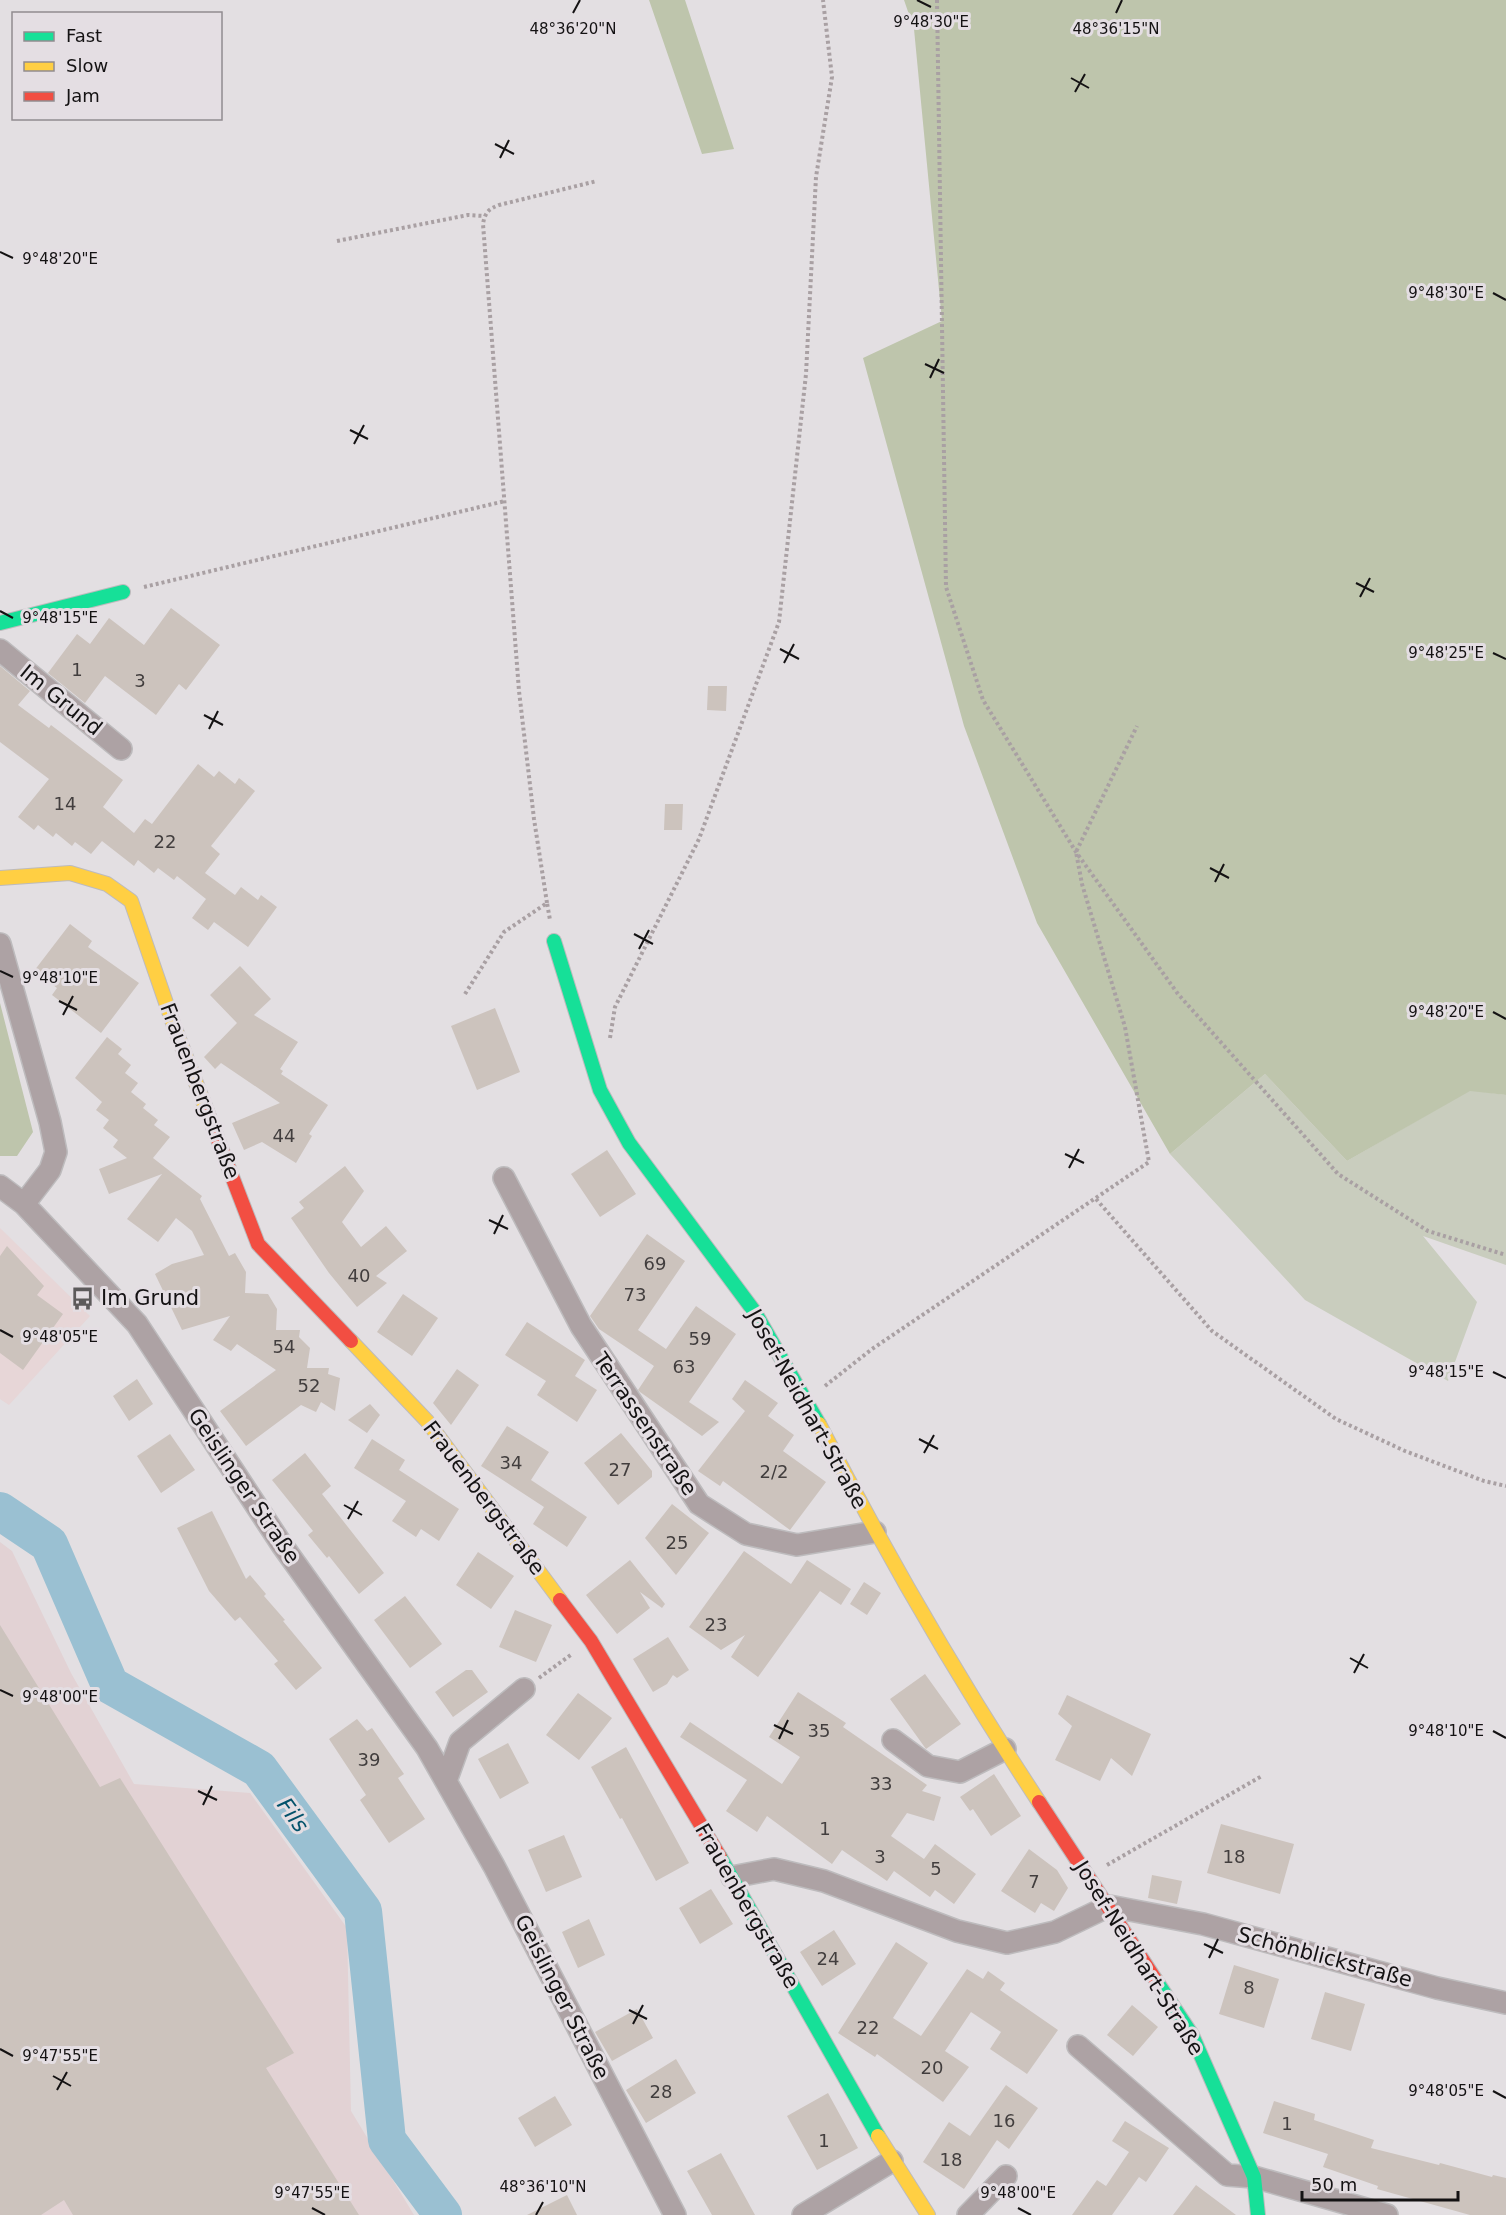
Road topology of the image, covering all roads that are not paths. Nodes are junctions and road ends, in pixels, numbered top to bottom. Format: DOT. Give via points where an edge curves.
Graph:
graph roads {
  1 [pos="123,592"];
  2 [pos="0,623"];
  3 [pos="0,650"];
  4 [pos="122,749"];
  5 [pos="0,878"];
  6 [pos="554,942"];
  7 [pos="0,944"];
  8 [pos="504,1178"];
  9 [pos="0,1186"];
  10 [pos="24,1204"];
  11 [pos="875,1532"];
  12 [pos="529,1685"];
  13 [pos="893,1740"];
  14 [pos="1005,1749"];
  15 [pos="446,1782"];
  16 [pos="732,1877"];
  17 [pos="1109,1906"];
  18 [pos="1506,2003"];
  19 [pos="1078,2046"];
  20 [pos="892,2161"];
  21 [pos="1006,2176"];
  22 [pos="1254,2177"];
  23 [pos="675,2215"];
  24 [pos="803,2215"];
  25 [pos="928,2215"];
  26 [pos="968,2215"];
  27 [pos="1258,2215"];
  28 [pos="1387,2215"];
  1 -- 2 [label="street"];
  3 -- 4 [label="street, Im Grund"];
  5 -- 16 [label="street, Frauenbergstraße" via="70,873 106,884 130,901 258,1244 427,1421 591,1641"];
  6 -- 11 [label="street, Josef-Neidhart-Straße" via="600,1090 623,1132 754,1311 807,1400"];
  7 -- 10 [label="street" via="56,1152 50,1170"];
  8 -- 11 [label="street, Terrassenstraße" via="580,1326 699,1504 746,1534 797,1545"];
  9 -- 10 [label="street, Geislinger Straße"];
  10 -- 15 [label="street, Geislinger Straße" via="137,1324 282,1545 427,1748"];
  11 -- 14 [label="street, Josef-Neidhart-Straße"];
  12 -- 15 [label="street" via="460,1742"];
  13 -- 14 [label="street" via="928,1766 960,1772"];
  14 -- 17 [label="street, Josef-Neidhart-Straße"];
  15 -- 23 [label="street, Geislinger Straße"];
  16 -- 17 [label="street" via="774,1869 824,1881 957,1931 1007,1943 1055,1932"];
  16 -- 20 [label="street, Frauenbergstraße"];
  17 -- 18 [label="street, Schönblickstraße" via="1203,1924"];
  17 -- 22 [label="street, Josef-Neidhart-Straße" via="1192,2035"];
  19 -- 22 [label="street" via="1227,2175"];
  20 -- 24 [label="street"];
  20 -- 25 [label="street, Frauenbergstraße"];
  21 -- 26 [label="street"];
  22 -- 27 [label="street, Josef-Neidhart-Straße"];
  22 -- 28 [label="street"];
}
